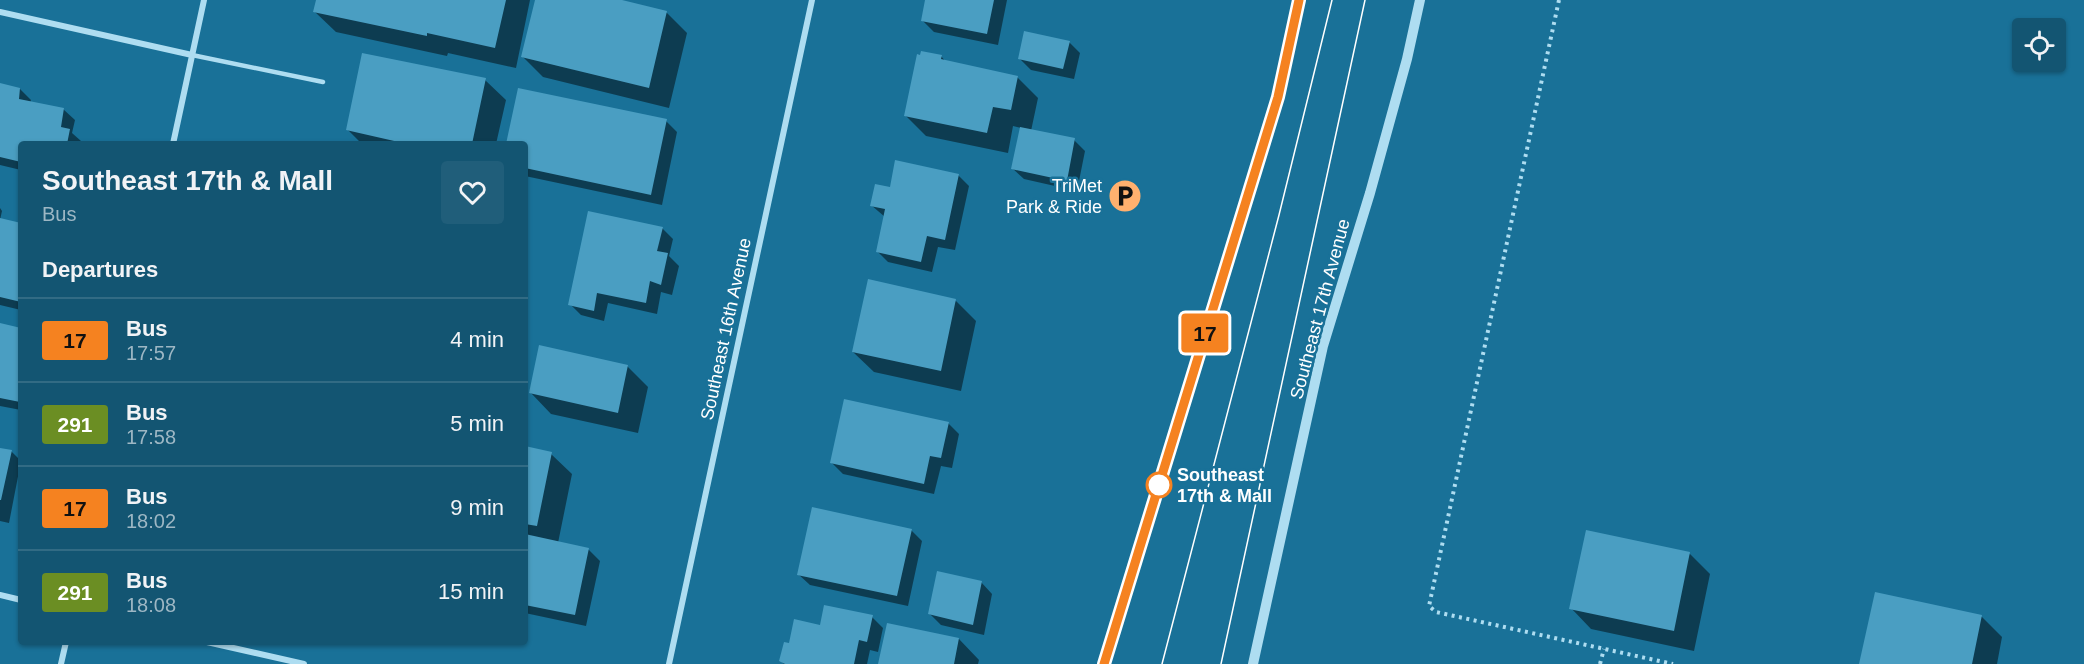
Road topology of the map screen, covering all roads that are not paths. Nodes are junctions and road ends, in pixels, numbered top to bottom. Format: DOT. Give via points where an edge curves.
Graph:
graph roads {
  1 [pos="204,0"];
  2 [pos="812,0"];
  3 [pos="1299,0"];
  4 [pos="1420,0"];
  5 [pos="0,12"];
  6 [pos="192,56"];
  7 [pos="323,82"];
  8 [pos="174,141"];
  9 [pos="0,595"];
  10 [pos="18,599"];
  11 [pos="65,645"];
  12 [pos="220,645"];
  13 [pos="61,664"];
  14 [pos="304,664"];
  15 [pos="669,664"];
  16 [pos="1104,664"];
  17 [pos="1253,664"];
  1 -- 6 [label="street"];
  2 -- 15 [label="street, Southeast 16th Avenue"];
  3 -- 16 [label="street" via="1278,97"];
  4 -- 17 [label="street, Southeast 17th Avenue" via="1370,193 1323,346"];
  5 -- 6 [label="street"];
  6 -- 7 [label="lane"];
  6 -- 8 [label="street"];
  9 -- 10 [label="street"];
  11 -- 13 [label="street"];
  12 -- 14 [label="street"];
}
